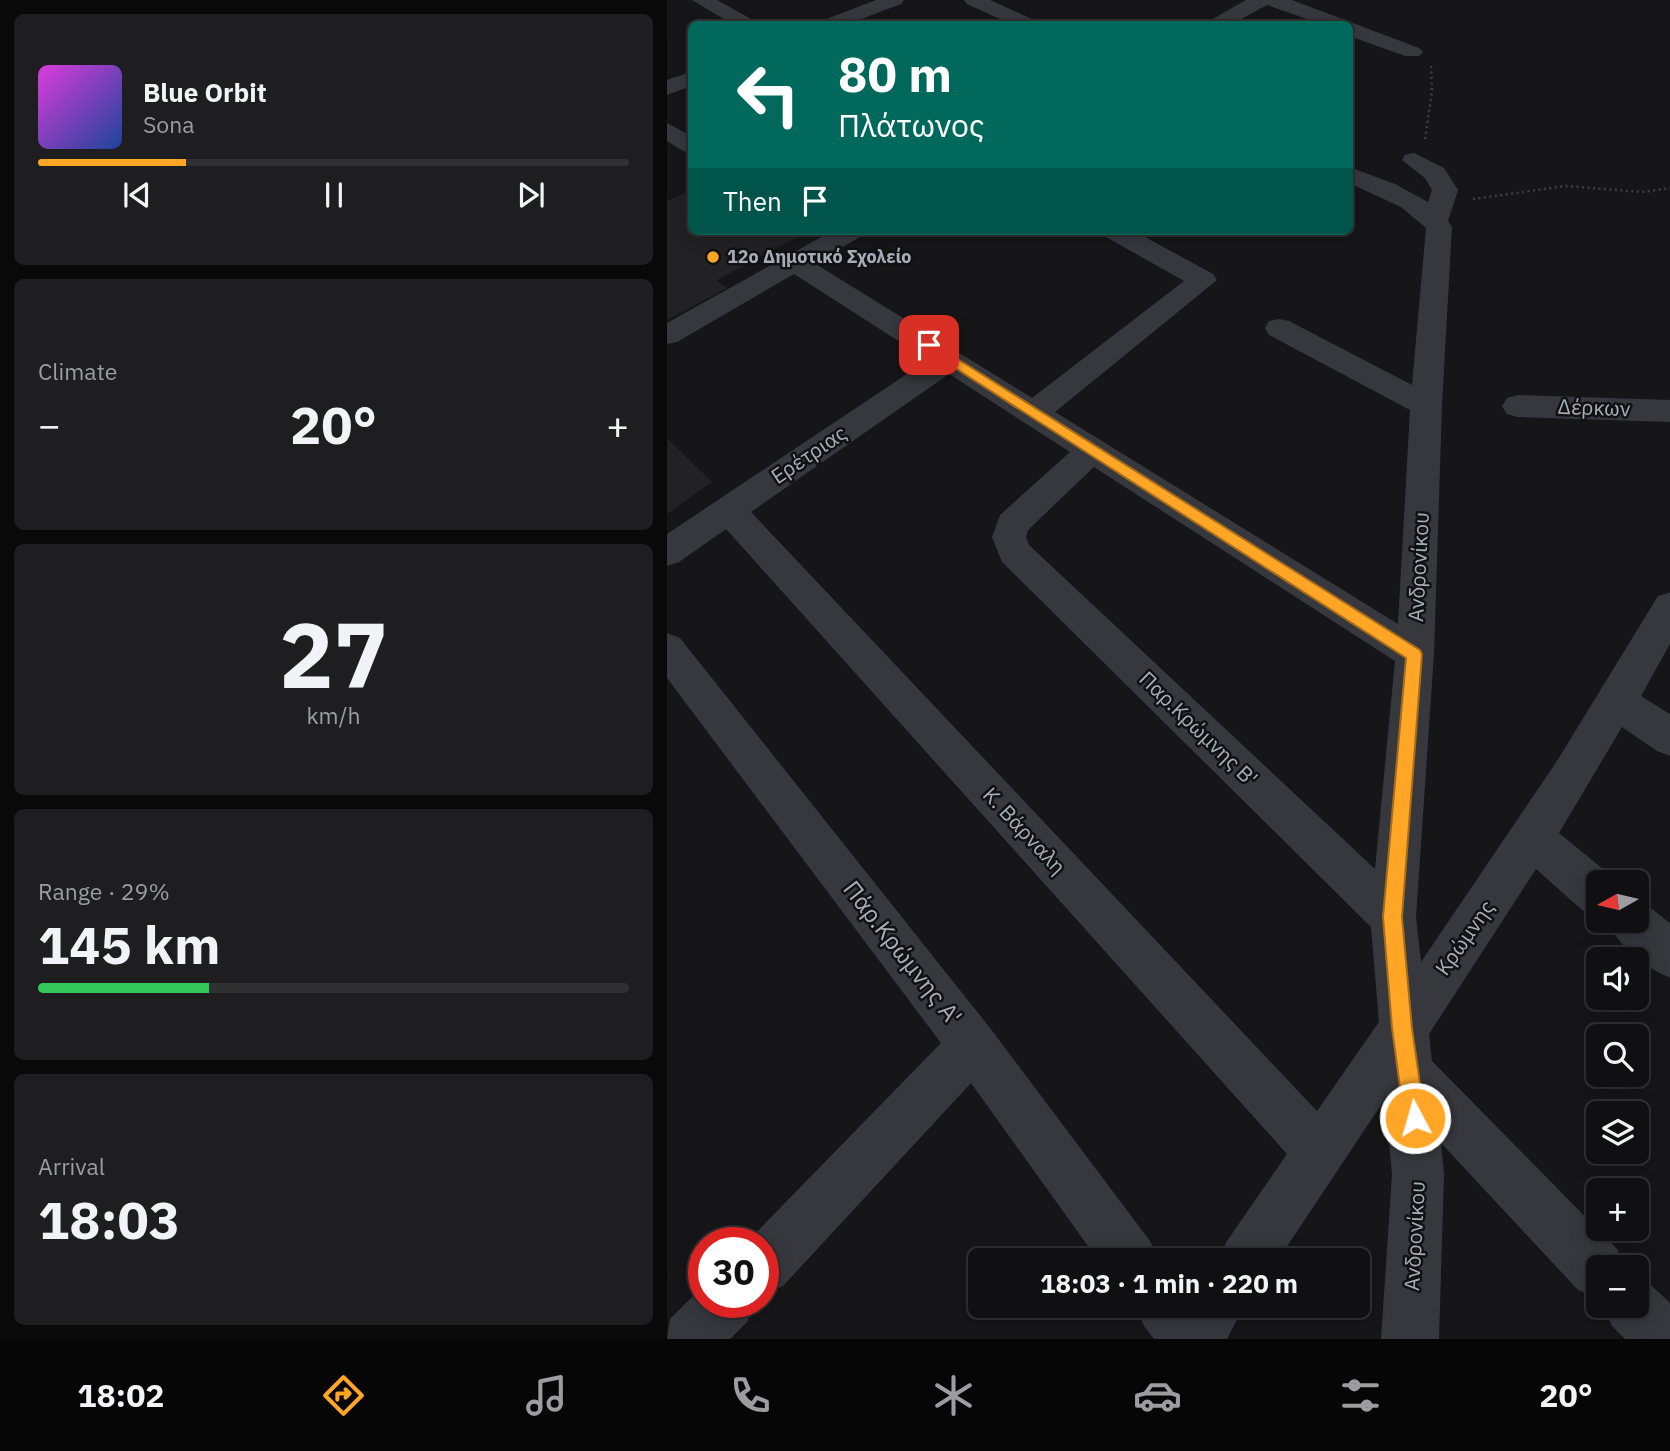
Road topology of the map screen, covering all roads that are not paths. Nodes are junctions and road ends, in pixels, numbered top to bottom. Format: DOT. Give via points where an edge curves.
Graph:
graph roads {
  1 [pos="702,0"];
  2 [pos="894,0"];
  3 [pos="974,0"];
  4 [pos="1022,0"];
  5 [pos="1261,0"];
  6 [pos="1273,0"];
  7 [pos="997,10"];
  8 [pos="740,21"];
  9 [pos="839,21"];
  10 [pos="1021,21"];
  11 [pos="1223,21"];
  12 [pos="1331,21"];
  13 [pos="1353,30"];
  14 [pos="1412,52"];
  15 [pos="688,80"];
  16 [pos="667,88"];
  17 [pos="667,130"];
  18 [pos="688,144"];
  19 [pos="1420,164"];
  20 [pos="1353,176"];
  21 [pos="1435,214"];
  22 [pos="836,235"];
  23 [pos="1122,235"];
  24 [pos="795,263"];
  25 [pos="1279,328"];
  26 [pos="667,335"];
  27 [pos="951,359"];
  28 [pos="1426,405"];
  29 [pos="1518,406"];
  30 [pos="1670,411"];
  31 [pos="1035,412"];
  32 [pos="1093,449"];
  33 [pos="729,510"];
  34 [pos="667,552"];
  35 [pos="1670,607"];
  36 [pos="667,649"];
  37 [pos="1415,654"];
  38 [pos="1616,701"];
  39 [pos="1670,738"];
  40 [pos="1533,839"];
  41 [pos="1586,884"];
  42 [pos="1393,917"];
  43 [pos="1645,933"];
  44 [pos="1670,955"];
  45 [pos="973,1045"];
  46 [pos="1406,1051"];
  47 [pos="1319,1151"];
  48 [pos="1122,1248"];
  49 [pos="1254,1248"];
  50 [pos="779,1250"];
  51 [pos="1586,1255"];
  52 [pos="711,1318"];
  53 [pos="1174,1318"];
  54 [pos="1207,1318"];
  55 [pos="1644,1318"];
  56 [pos="690,1339"];
  57 [pos="1191,1339"];
  58 [pos="1410,1339"];
  59 [pos="1665,1339"];
  1 -- 8 [label="street"];
  2 -- 9 [label="street"];
  3 -- 7 [label="street"];
  4 -- 7 [label="street"];
  5 -- 11 [label="street"];
  6 -- 12 [label="street"];
  7 -- 10 [label="street"];
  13 -- 14 [label="street"];
  15 -- 16 [label="street"];
  17 -- 18 [label="street"];
  19 -- 21 [label="street, Ανδρονίκου" via="1435,173 1445,190"];
  20 -- 21 [label="street"];
  21 -- 28 [label="street, Ανδρονίκου" via="1439,227"];
  22 -- 24 [label="street"];
  23 -- 31 [label="street" via="1203,280"];
  24 -- 26 [label="street"];
  24 -- 27 [label="street"];
  25 -- 28 [label="street"];
  27 -- 31 [label="street"];
  27 -- 33 [label="street, Ερέτριας"];
  28 -- 37 [label="street, Ανδρονίκου"];
  29 -- 30 [label="street, Δέρκων"];
  31 -- 32 [label="street"];
  32 -- 37 [label="street"];
  32 -- 42 [label="street, Παρ.Κρώμνης Β'" via="1012,524 1009,537 1014,552"];
  33 -- 34 [label="street, Ερέτριας"];
  33 -- 47 [label="street, Κ. Βάρναλη"];
  35 -- 38 [label="street, Κρώμνης"];
  36 -- 45 [label="street, Πάρ.Κρώμνης Α'"];
  37 -- 42 [label="street, Ανδρονίκου"];
  38 -- 39 [label="street"];
  38 -- 40 [label="street, Κρώμνης"];
  40 -- 41 [label="street"];
  40 -- 46 [label="street, Κρώμνης"];
  42 -- 46 [label="street, Ανδρονίκου"];
  43 -- 44 [label="street"];
  45 -- 48 [label="street, Πάρ.Κρώμνης Α'"];
  45 -- 50 [label="street"];
  46 -- 47 [label="street, Κρώμνης"];
  46 -- 51 [label="street"];
  46 -- 58 [label="street, Ανδρονίκου" via="1418,1174"];
  47 -- 49 [label="street, Κρώμνης"];
  52 -- 56 [label="street"];
  53 -- 57 [label="street"];
  54 -- 57 [label="street"];
  55 -- 59 [label="street"];
}
